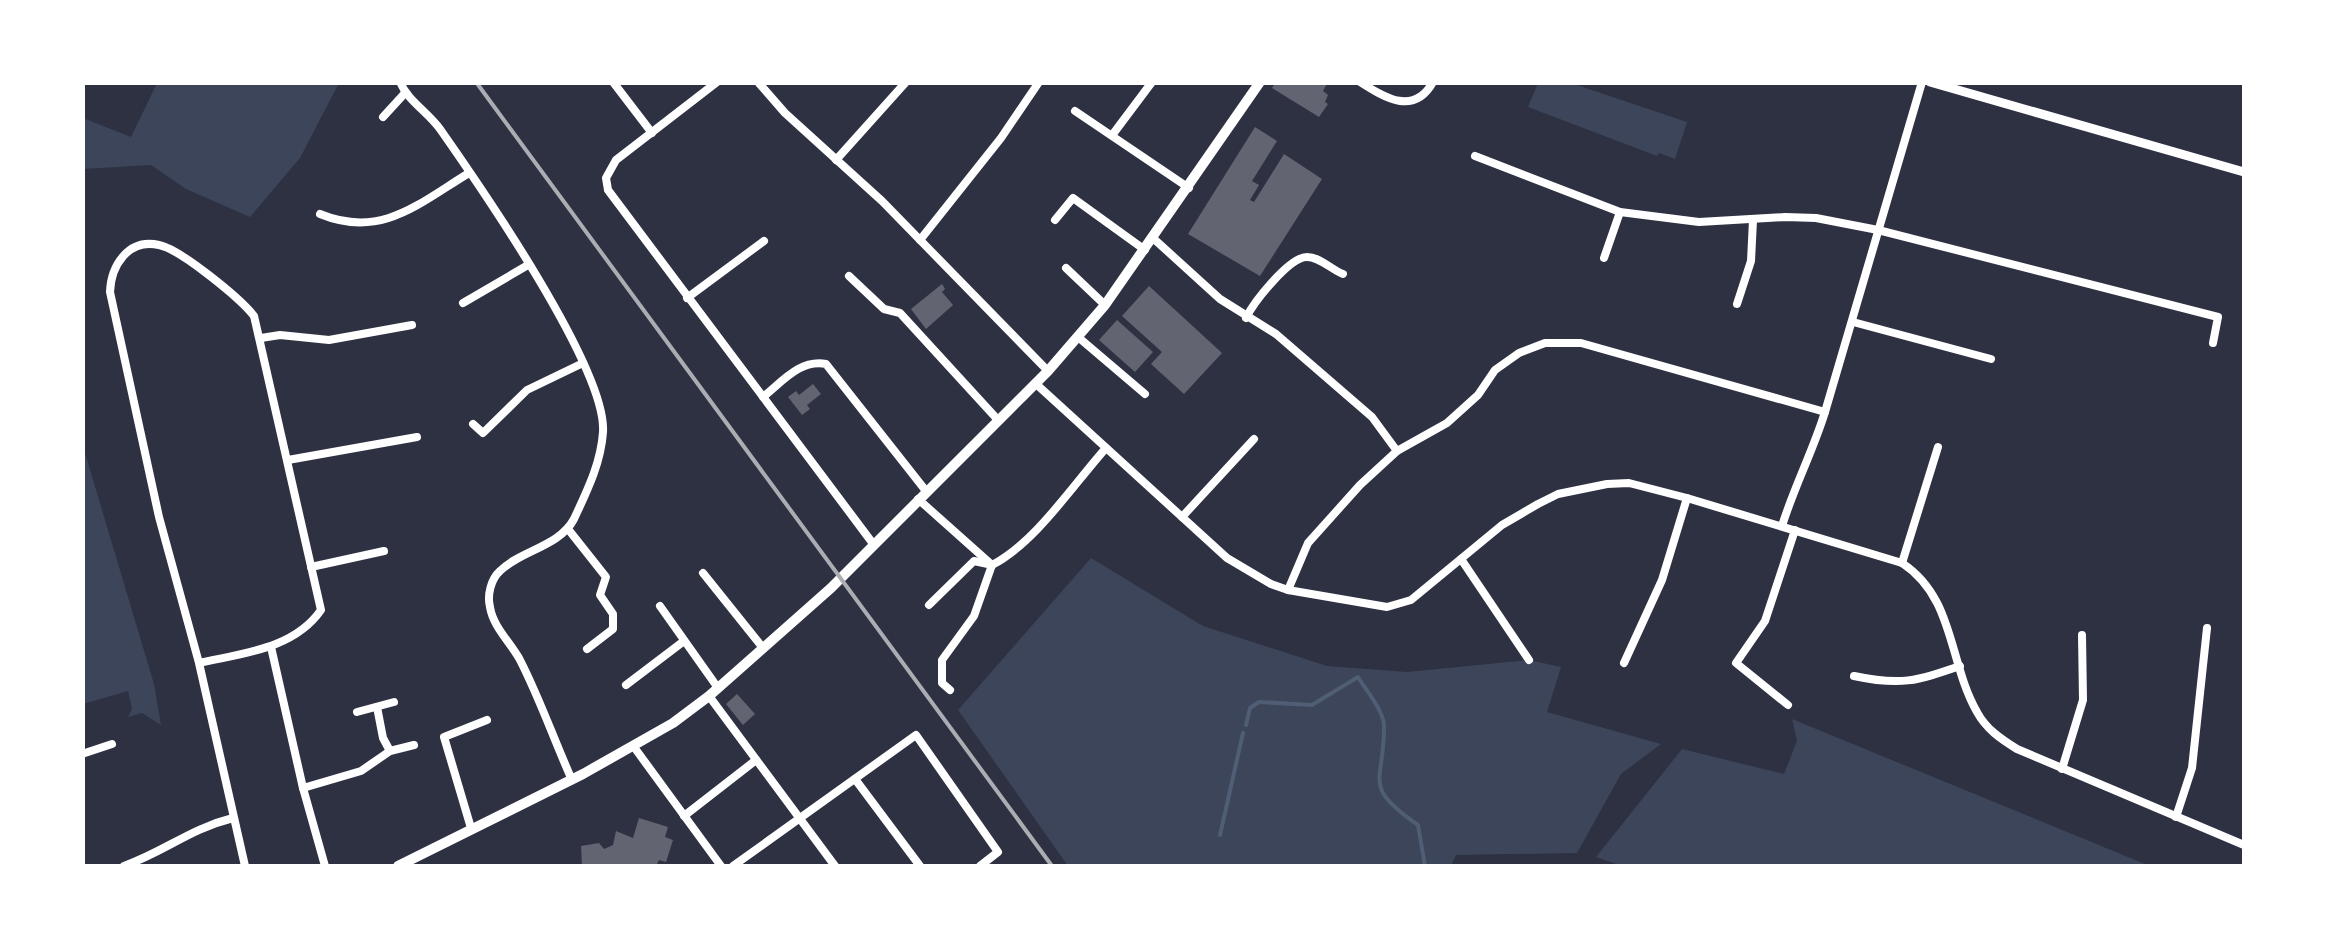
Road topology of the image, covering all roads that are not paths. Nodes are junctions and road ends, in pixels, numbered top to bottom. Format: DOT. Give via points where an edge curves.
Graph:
graph roads {
  1 [pos="400,82"];
  2 [pos="613,82"];
  3 [pos="718,82"];
  4 [pos="758,82"];
  5 [pos="906,82"];
  6 [pos="1039,82"];
  7 [pos="1152,82"];
  8 [pos="1260,82"];
  9 [pos="1360,82"];
  10 [pos="1434,82"];
  11 [pos="1922,82"];
  12 [pos="1932,83"];
  13 [pos="405,93"];
  14 [pos="1075,111"];
  15 [pos="383,117"];
  16 [pos="652,133"];
  17 [pos="1114,134"];
  18 [pos="1476,156"];
  19 [pos="836,160"];
  20 [pos="2244,172"];
  21 [pos="468,173"];
  22 [pos="1188,188"];
  23 [pos="1620,212"];
  24 [pos="320,214"];
  25 [pos="1055,220"];
  26 [pos="1753,220"];
  27 [pos="1878,230"];
  28 [pos="1154,239"];
  29 [pos="920,240"];
  30 [pos="764,241"];
  31 [pos="1145,250"];
  32 [pos="1604,258"];
  33 [pos="528,265"];
  34 [pos="1066,268"];
  35 [pos="1344,274"];
  36 [pos="849,276"];
  37 [pos="687,298"];
  38 [pos="463,303"];
  39 [pos="1736,304"];
  40 [pos="1105,306"];
  41 [pos="1246,318"];
  42 [pos="1853,322"];
  43 [pos="412,325"];
  44 [pos="1078,337"];
  45 [pos="261,338"];
  46 [pos="2213,343"];
  47 [pos="1990,359"];
  48 [pos="583,363"];
  49 [pos="1048,371"];
  50 [pos="1035,383"];
  51 [pos="1145,394"];
  52 [pos="763,397"];
  53 [pos="1825,412"];
  54 [pos="998,420"];
  55 [pos="473,424"];
  56 [pos="418,437"];
  57 [pos="1254,439"];
  58 [pos="1938,447"];
  59 [pos="1106,448"];
  60 [pos="1397,451"];
  61 [pos="288,460"];
  62 [pos="922,495"];
  63 [pos="1687,498"];
  64 [pos="1182,518"];
  65 [pos="1782,526"];
  66 [pos="568,529"];
  67 [pos="1794,530"];
  68 [pos="874,546"];
  69 [pos="384,551"];
  70 [pos="1461,558"];
  71 [pos="1902,562"];
  72 [pos="992,565"];
  73 [pos="311,567"];
  74 [pos="703,573"];
  75 [pos="1288,590"];
  76 [pos="930,605"];
  77 [pos="660,606"];
  78 [pos="2207,628"];
  79 [pos="2082,636"];
  80 [pos="684,641"];
  81 [pos="271,647"];
  82 [pos="763,648"];
  83 [pos="586,650"];
  84 [pos="1529,660"];
  85 [pos="199,663"];
  86 [pos="1624,663"];
  87 [pos="1960,666"];
  88 [pos="1854,676"];
  89 [pos="626,685"];
  90 [pos="950,690"];
  91 [pos="714,692"];
  92 [pos="394,702"];
  93 [pos="1788,705"];
  94 [pos="377,707"];
  95 [pos="357,712"];
  96 [pos="488,720"];
  97 [pos="112,744"];
  98 [pos="414,746"];
  99 [pos="634,747"];
  100 [pos="390,751"];
  101 [pos="82,754"];
  102 [pos="756,760"];
  103 [pos="2062,769"];
  104 [pos="855,779"];
  105 [pos="572,780"];
  106 [pos="303,788"];
  107 [pos="684,816"];
  108 [pos="2176,817"];
  109 [pos="233,818"];
  110 [pos="800,818"];
  111 [pos="471,828"];
  112 [pos="2244,845"];
  113 [pos="124,866"];
  114 [pos="245,866"];
  115 [pos="325,866"];
  116 [pos="398,866"];
  117 [pos="721,866"];
  118 [pos="733,866"];
  119 [pos="835,866"];
  120 [pos="920,866"];
  121 [pos="980,866"];
  1 -- 13 [label="street"];
  2 -- 16 [label="street"];
  3 -- 16 [label="street"];
  4 -- 19 [label="street"];
  5 -- 19 [label="street"];
  6 -- 29 [label="street"];
  7 -- 17 [label="street"];
  8 -- 22 [label="main road"];
  9 -- 10 [label="street" via="1393,103 1414,101"];
  11 -- 27 [label="street"];
  12 -- 20 [label="street"];
  13 -- 15 [label="street"];
  13 -- 21 [label="street" via="437,125"];
  14 -- 17 [label="street"];
  16 -- 37 [label="street" via="616,160 606,178 608,190"];
  17 -- 22 [label="street"];
  18 -- 23 [label="street"];
  19 -- 29 [label="street"];
  21 -- 24 [label="street" via="383,221 346,225"];
  21 -- 33 [label="street"];
  22 -- 28 [label="main road"];
  23 -- 26 [label="street" via="1699,222"];
  23 -- 32 [label="street"];
  25 -- 31 [label="street" via="1073,198"];
  26 -- 27 [label="street" via="1816,218"];
  26 -- 39 [label="street" via="1751,261"];
  27 -- 42 [label="street"];
  27 -- 46 [label="street" via="2218,317"];
  28 -- 31 [label="main road"];
  28 -- 41 [label="street"];
  29 -- 49 [label="street"];
  30 -- 37 [label="street"];
  31 -- 40 [label="main road"];
  33 -- 38 [label="street"];
  33 -- 48 [label="street"];
  34 -- 40 [label="street"];
  35 -- 41 [label="street" via="1312,257 1298,260"];
  36 -- 54 [label="street" via="884,310 900,313"];
  37 -- 52 [label="street"];
  40 -- 44 [label="main road"];
  41 -- 60 [label="street" via="1276,334 1372,417"];
  42 -- 47 [label="street"];
  42 -- 53 [label="street"];
  43 -- 45 [label="street" via="329,340"];
  44 -- 49 [label="main road"];
  44 -- 51 [label="street"];
  45 -- 61 [label="street"];
  45 -- 85 [label="street" via="246,304 171,249 142,244 126,252 110,274 135,414"];
  48 -- 55 [label="street" via="527,390 484,433"];
  48 -- 66 [label="street" via="604,429 591,482"];
  49 -- 50 [label="main road"];
  50 -- 54 [label="main road"];
  50 -- 59 [label="street"];
  52 -- 62 [label="street" via="798,368 826,364"];
  52 -- 68 [label="street"];
  53 -- 60 [label="street" via="1581,342 1545,344 1495,370 1466,408"];
  53 -- 65 [label="street"];
  54 -- 62 [label="main road"];
  56 -- 61 [label="street"];
  57 -- 64 [label="street"];
  58 -- 71 [label="street"];
  59 -- 64 [label="street"];
  59 -- 72 [label="street" via="1024,542"];
  60 -- 75 [label="street" via="1308,542"];
  61 -- 73 [label="street"];
  62 -- 68 [label="main road"];
  62 -- 72 [label="street"];
  63 -- 65 [label="street"];
  63 -- 70 [label="street" via="1629,483 1558,494"];
  63 -- 86 [label="street" via="1662,580"];
  64 -- 75 [label="street" via="1236,564"];
  65 -- 67 [label="street"];
  66 -- 83 [label="street" via="606,577 600,594 613,614 613,629"];
  66 -- 105 [label="street" via="501,570 488,604 536,692"];
  67 -- 71 [label="street"];
  67 -- 93 [label="street" via="1765,621 1736,663"];
  68 -- 82 [label="main road"];
  69 -- 73 [label="street"];
  70 -- 75 [label="street" via="1411,600 1387,608"];
  70 -- 84 [label="street"];
  71 -- 87 [label="street" via="1941,606"];
  72 -- 76 [label="street" via="974,561"];
  72 -- 90 [label="street" via="974,616 942,660 942,683"];
  73 -- 81 [label="street" via="322,610 301,632"];
  74 -- 82 [label="street"];
  77 -- 80 [label="street"];
  78 -- 108 [label="street" via="2192,768"];
  79 -- 103 [label="street" via="2082,700"];
  80 -- 89 [label="street"];
  80 -- 91 [label="street"];
  81 -- 85 [label="street"];
  81 -- 106 [label="street"];
  82 -- 91 [label="main road"];
  85 -- 109 [label="street"];
  87 -- 88 [label="street" via="1910,682"];
  87 -- 103 [label="street" via="1976,711 1993,732"];
  91 -- 99 [label="main road"];
  91 -- 102 [label="street"];
  92 -- 94 [label="street"];
  94 -- 95 [label="street"];
  94 -- 100 [label="street"];
  96 -- 111 [label="street" via="444,737"];
  97 -- 101 [label="street"];
  98 -- 100 [label="street"];
  99 -- 105 [label="main road"];
  99 -- 107 [label="street"];
  100 -- 106 [label="street" via="361,771"];
  102 -- 107 [label="street"];
  102 -- 110 [label="street"];
  103 -- 108 [label="street"];
  104 -- 110 [label="street"];
  104 -- 120 [label="street"];
  104 -- 121 [label="street" via="916,736 998,852"];
  105 -- 111 [label="main road"];
  106 -- 115 [label="street"];
  107 -- 117 [label="street"];
  108 -- 112 [label="street"];
  109 -- 113 [label="street"];
  109 -- 114 [label="street"];
  110 -- 118 [label="street"];
  110 -- 119 [label="street"];
  111 -- 116 [label="main road"];
}
